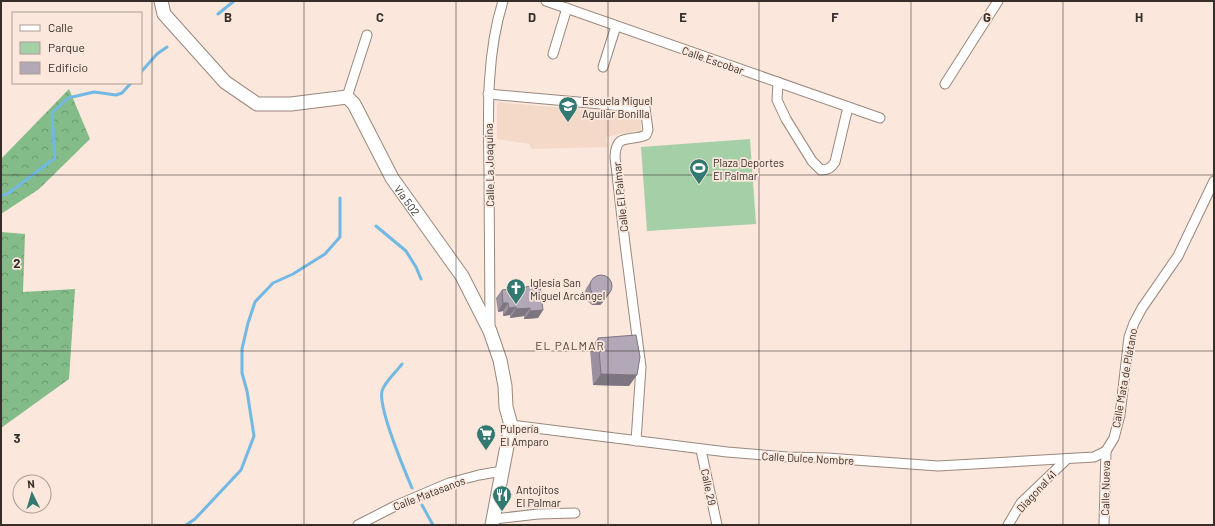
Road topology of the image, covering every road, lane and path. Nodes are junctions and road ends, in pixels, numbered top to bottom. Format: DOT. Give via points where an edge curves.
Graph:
graph roads {
  1 [pos="161,1"];
  2 [pos="503,1"];
  3 [pos="546,1"];
  4 [pos="998,1"];
  5 [pos="567,8"];
  6 [pos="616,26"];
  7 [pos="367,35"];
  8 [pos="553,54"];
  9 [pos="603,67"];
  10 [pos="778,82"];
  11 [pos="945,84"];
  12 [pos="488,94"];
  13 [pos="346,97"];
  14 [pos="848,107"];
  15 [pos="880,118"];
  16 [pos="1214,181"];
  17 [pos="490,331"];
  18 [pos="510,425"];
  19 [pos="636,441"];
  20 [pos="701,450"];
  21 [pos="1106,451"];
  22 [pos="1067,459"];
  23 [pos="502,471"];
  24 [pos="575,513"];
  25 [pos="493,522"];
  26 [pos="358,525"];
  27 [pos="717,525"];
  28 [pos="1008,525"];
  29 [pos="1104,525"];
  1 -- 13 [label="street" via="164,14 225,82 257,104 291,104"];
  2 -- 12 [label="street, Calle La Joaquina" via="494,43"];
  3 -- 5 [label="street, Calle Escobar"];
  4 -- 11 [label="street"];
  5 -- 6 [label="street, Calle Escobar"];
  5 -- 8 [label="street"];
  6 -- 9 [label="street"];
  6 -- 10 [label="street, Calle Escobar"];
  7 -- 13 [label="street"];
  10 -- 14 [label="street, Calle Escobar"];
  10 -- 14 [label="street" via="777,100 786,119 820,170 831,168 835,162"];
  12 -- 17 [label="street, Calle La Joaquina"];
  12 -- 19 [label="street, Calle El Palmar" via="645,108 648,130 646,135 624,139 618,143 615,156 641,367"];
  13 -- 17 [label="street, Vía 502" via="354,104 392,178 462,276"];
  14 -- 15 [label="street, Calle Escobar"];
  16 -- 21 [label="street, Calle Mata de Plátano" via="1178,256 1134,323 1129,337 1120,415 1114,438"];
  17 -- 18 [label="street, Vía 502" via="500,360"];
  18 -- 19 [label="street, Calle Dulce Nombre"];
  18 -- 23 [label="street, Vía 502"];
  19 -- 20 [label="street, Calle Dulce Nombre"];
  20 -- 22 [label="street, Calle Dulce Nombre" via="938,466"];
  20 -- 27 [label="street, Calle 29"];
  21 -- 22 [label="street, Calle Dulce Nombre" via="1094,457"];
  21 -- 29 [label="street, Calle Nueva"];
  22 -- 28 [label="street, Diagonal 41" via="1022,503"];
  23 -- 25 [label="street, Vía 502"];
  23 -- 26 [label="street, Calle Matasanos" via="449,483"];
  24 -- 25 [label="street" via="538,514"];
}
